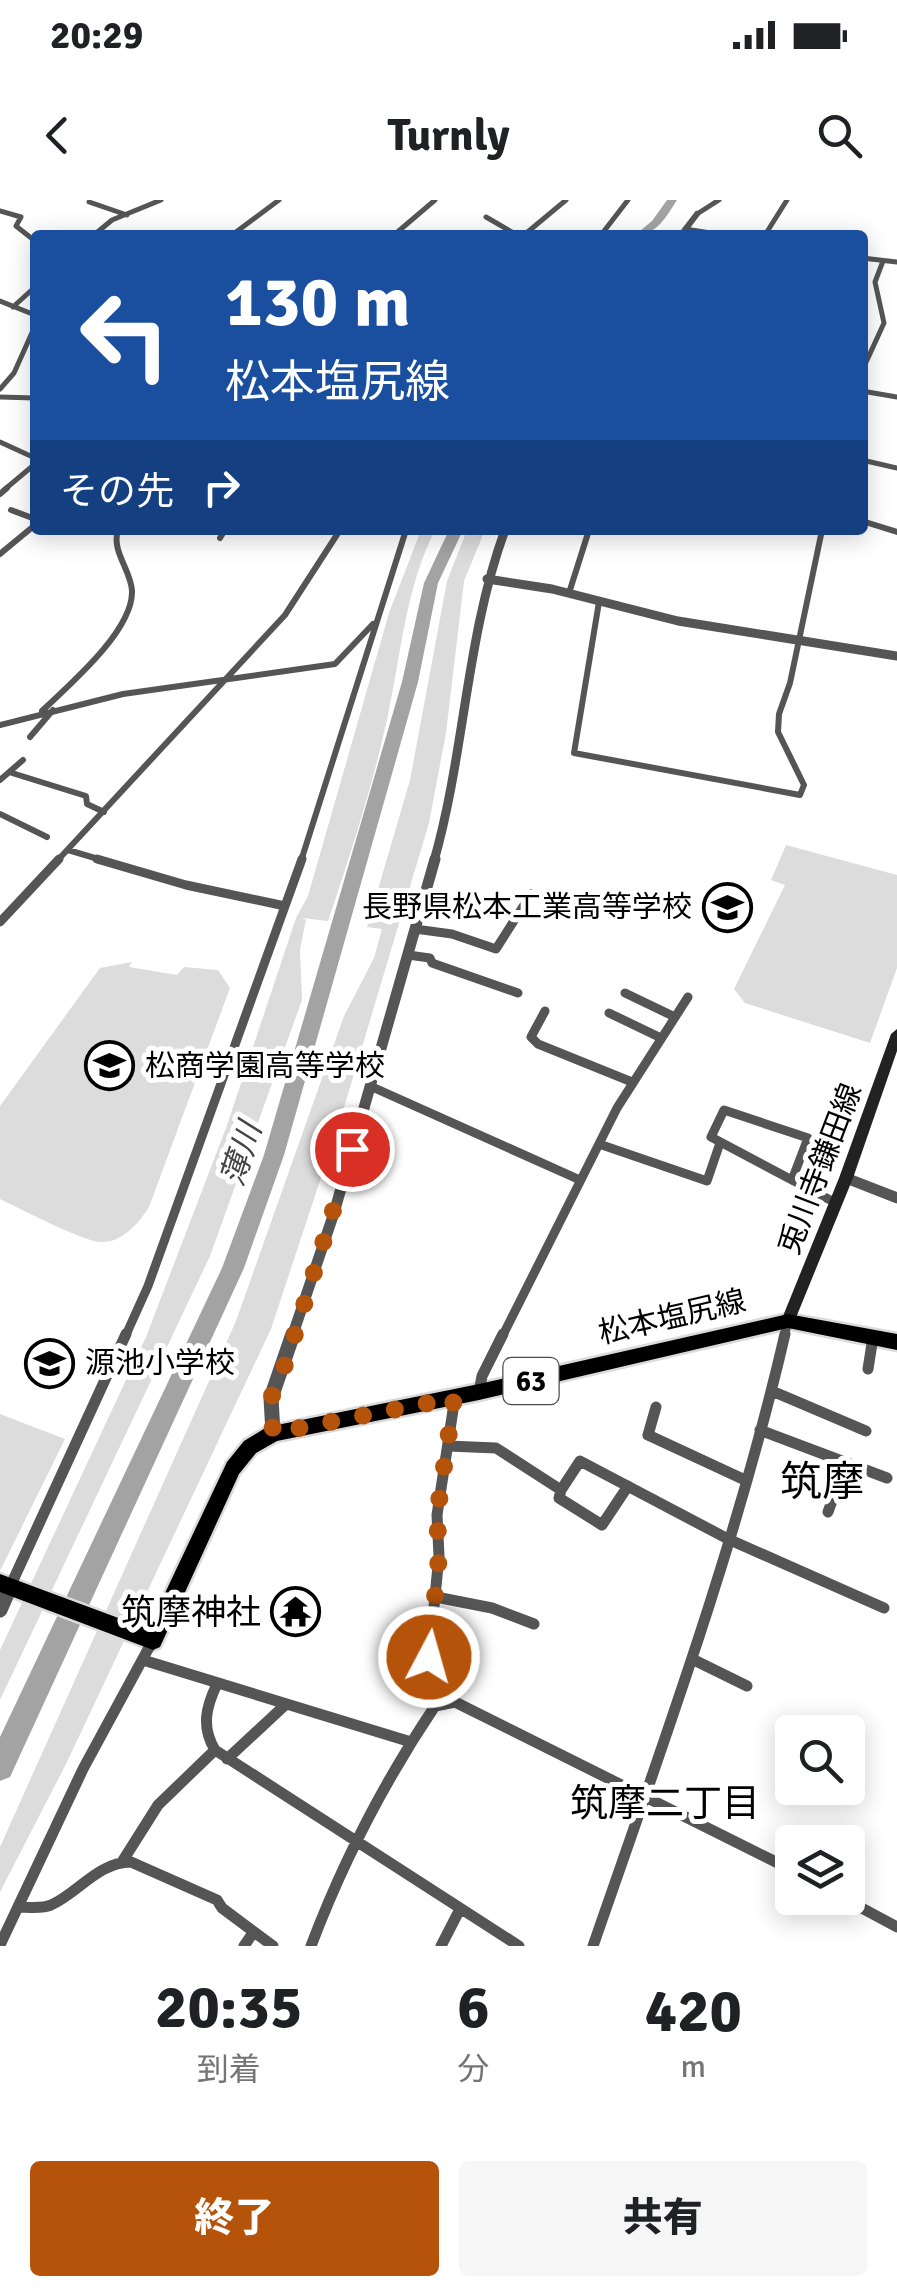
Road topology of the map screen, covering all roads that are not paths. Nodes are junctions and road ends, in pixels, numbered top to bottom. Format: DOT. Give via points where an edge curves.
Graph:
graph roads {
  1 [pos="161,200"];
  2 [pos="279,200"];
  3 [pos="435,200"];
  4 [pos="563,200"];
  5 [pos="628,200"];
  6 [pos="707,200"];
  7 [pos="719,200"];
  8 [pos="787,200"];
  9 [pos="88,202"];
  10 [pos="0,212"];
  11 [pos="127,214"];
  12 [pos="697,214"];
  13 [pos="486,217"];
  14 [pos="100,230"];
  15 [pos="239,230"];
  16 [pos="400,230"];
  17 [pos="511,230"];
  18 [pos="526,230"];
  19 [pos="605,230"];
  20 [pos="685,230"];
  21 [pos="768,230"];
  22 [pos="30,236"];
  23 [pos="868,259"];
  24 [pos="883,261"];
  25 [pos="897,262"];
  26 [pos="30,291"];
  27 [pos="0,301"];
  28 [pos="13,306"];
  29 [pos="30,313"];
  30 [pos="30,331"];
  31 [pos="868,358"];
  32 [pos="0,379"];
  33 [pos="8,382"];
  34 [pos="868,392"];
  35 [pos="0,393"];
  36 [pos="30,397"];
  37 [pos="897,397"];
  38 [pos="0,442"];
  39 [pos="30,458"];
  40 [pos="868,461"];
  41 [pos="30,466"];
  42 [pos="897,468"];
  43 [pos="0,494"];
  44 [pos="10,510"];
  45 [pos="30,520"];
  46 [pos="868,523"];
  47 [pos="30,527"];
  48 [pos="897,532"];
  49 [pos="116,535"];
  50 [pos="337,535"];
  51 [pos="404,535"];
  52 [pos="502,535"];
  53 [pos="586,535"];
  54 [pos="821,535"];
  55 [pos="0,554"];
  56 [pos="487,579"];
  57 [pos="569,593"];
  58 [pos="599,602"];
  59 [pos="373,624"];
  60 [pos="798,640"];
  61 [pos="897,656"];
  62 [pos="232,675"];
  63 [pos="52,710"];
  64 [pos="42,711"];
  65 [pos="0,725"];
  66 [pos="30,736"];
  67 [pos="23,760"];
  68 [pos="12,772"];
  69 [pos="0,780"];
  70 [pos="104,812"];
  71 [pos="0,814"];
  72 [pos="47,836"];
  73 [pos="68,850"];
  74 [pos="532,894"];
  75 [pos="286,906"];
  76 [pos="517,916"];
  77 [pos="0,922"];
  78 [pos="417,923"];
  79 [pos="408,955"];
  80 [pos="518,994"];
  81 [pos="625,994"];
  82 [pos="688,997"];
  83 [pos="545,1010"];
  84 [pos="608,1013"];
  85 [pos="675,1017"];
  86 [pos="897,1034"];
  87 [pos="661,1038"];
  88 [pos="632,1082"];
  89 [pos="370,1086"];
  90 [pos="720,1143"];
  91 [pos="600,1144"];
  92 [pos="846,1178"];
  93 [pos="580,1180"];
  94 [pos="792,1180"];
  95 [pos="897,1198"];
  96 [pos="834,1202"];
  97 [pos="788,1321"];
  98 [pos="873,1336"];
  99 [pos="897,1342"];
  100 [pos="868,1368"];
  101 [pos="772,1391"];
  102 [pos="479,1392"];
  103 [pos="454,1398"];
  104 [pos="656,1407"];
  105 [pos="760,1430"];
  106 [pos="866,1431"];
  107 [pos="273,1433"];
  108 [pos="448,1446"];
  109 [pos="846,1462"];
  110 [pos="887,1478"];
  111 [pos="745,1480"];
  112 [pos="628,1486"];
  113 [pos="561,1490"];
  114 [pos="827,1502"];
  115 [pos="728,1538"];
  116 [pos="11,1587"];
  117 [pos="436,1597"];
  118 [pos="884,1608"];
  119 [pos="0,1610"];
  120 [pos="534,1624"];
  121 [pos="145,1637"];
  122 [pos="692,1659"];
  123 [pos="143,1660"];
  124 [pos="218,1684"];
  125 [pos="747,1686"];
  126 [pos="284,1706"];
  127 [pos="435,1706"];
  128 [pos="411,1742"];
  129 [pos="214,1750"];
  130 [pos="227,1759"];
  131 [pos="644,1796"];
  132 [pos="361,1844"];
  133 [pos="122,1862"];
  134 [pos="775,1862"];
  135 [pos="18,1907"];
  136 [pos="460,1909"];
  137 [pos="865,1909"];
  138 [pos="897,1926"];
  139 [pos="253,1933"];
  140 [pos="0,1945"];
  141 [pos="244,1946"];
  142 [pos="273,1946"];
  143 [pos="311,1946"];
  144 [pos="441,1946"];
  145 [pos="519,1946"];
  146 [pos="593,1946"];
  1 -- 11 [label="street"];
  2 -- 15 [label="street"];
  3 -- 16 [label="street"];
  4 -- 18 [label="street"];
  5 -- 19 [label="street"];
  6 -- 12 [label="street"];
  7 -- 12 [label="street"];
  8 -- 21 [label="street"];
  9 -- 11 [label="street"];
  10 -- 22 [label="street" via="21,217 16,226"];
  11 -- 14 [label="street"];
  12 -- 20 [label="street"];
  13 -- 17 [label="street"];
  23 -- 24 [label="street"];
  24 -- 25 [label="street"];
  24 -- 31 [label="street" via="874,282 884,323"];
  26 -- 28 [label="street"];
  27 -- 28 [label="street"];
  28 -- 29 [label="street"];
  30 -- 33 [label="street" via="20,369"];
  32 -- 33 [label="street"];
  33 -- 35 [label="street"];
  34 -- 37 [label="street"];
  35 -- 36 [label="street"];
  38 -- 39 [label="street"];
  40 -- 42 [label="street"];
  41 -- 43 [label="street"];
  44 -- 45 [label="street"];
  46 -- 48 [label="street"];
  47 -- 55 [label="street"];
  49 -- 64 [label="street" via="132,594 127,612 94,659"];
  50 -- 62 [label="street" via="285,615"];
  51 -- 59 [label="street"];
  52 -- 56 [label="street"];
  53 -- 57 [label="street"];
  54 -- 60 [label="street"];
  56 -- 57 [label="street"];
  56 -- 78 [label="street" via="452,799"];
  57 -- 58 [label="street"];
  58 -- 60 [label="street"];
  58 -- 60 [label="street" via="574,754 662,773 800,796 804,785 778,732"];
  59 -- 62 [label="street" via="342,662"];
  59 -- 75 [label="street"];
  60 -- 61 [label="street"];
  62 -- 63 [label="street"];
  62 -- 70 [label="street"];
  63 -- 64 [label="street"];
  63 -- 66 [label="street"];
  64 -- 65 [label="street"];
  67 -- 68 [label="street"];
  68 -- 69 [label="street"];
  68 -- 70 [label="street" via="86,796 87,804"];
  70 -- 73 [label="street"];
  71 -- 72 [label="street"];
  73 -- 75 [label="street"];
  73 -- 77 [label="street"];
  74 -- 76 [label="street"];
  75 -- 116 [label="street" via="148,1286"];
  76 -- 78 [label="street" via="464,900"];
  76 -- 78 [label="street" via="496,949"];
  78 -- 79 [label="street"];
  79 -- 80 [label="street"];
  79 -- 89 [label="street"];
  81 -- 85 [label="street"];
  82 -- 85 [label="street"];
  83 -- 88 [label="street" via="530,1037 538,1044"];
  84 -- 87 [label="street"];
  85 -- 87 [label="street"];
  86 -- 92 [label="main road, 兎川寺鎌田線"];
  87 -- 88 [label="street"];
  88 -- 91 [label="street"];
  89 -- 93 [label="street"];
  89 -- 107 [label="street" via="271,1398"];
  90 -- 91 [label="street" via="707,1181"];
  90 -- 94 [label="street"];
  90 -- 94 [label="street" via="710,1137 724,1110 808,1138"];
  91 -- 93 [label="street"];
  92 -- 95 [label="street"];
  92 -- 96 [label="main road, 兎川寺鎌田線"];
  93 -- 102 [label="street"];
  94 -- 96 [label="street"];
  96 -- 97 [label="main road, 兎川寺鎌田線"];
  97 -- 98 [label="main road, 松本塩尻線 / 63"];
  97 -- 101 [label="street"];
  97 -- 102 [label="main road, 松本塩尻線 / 63"];
  98 -- 99 [label="main road, 松本塩尻線 / 63"];
  98 -- 100 [label="street"];
  101 -- 105 [label="street"];
  101 -- 106 [label="street" via="855,1420"];
  102 -- 103 [label="main road, 松本塩尻線 / 63"];
  103 -- 107 [label="main road, 松本塩尻線 / 63"];
  103 -- 108 [label="street"];
  104 -- 111 [label="street" via="648,1434"];
  105 -- 109 [label="street"];
  105 -- 111 [label="street"];
  107 -- 121 [label="main road, 松本塩尻線 / 63" via="233,1468"];
  108 -- 113 [label="street" via="496,1448"];
  108 -- 117 [label="street" via="437,1515"];
  109 -- 110 [label="street"];
  109 -- 114 [label="street"];
  111 -- 115 [label="street"];
  112 -- 113 [label="street" via="580,1460"];
  112 -- 113 [label="street" via="602,1524 558,1498"];
  112 -- 115 [label="street"];
  115 -- 118 [label="street"];
  115 -- 122 [label="street"];
  116 -- 119 [label="street"];
  116 -- 121 [label="main road"];
  117 -- 120 [label="street"];
  117 -- 127 [label="street" via="426,1688"];
  121 -- 123 [label="street"];
  122 -- 125 [label="street"];
  122 -- 131 [label="street"];
  123 -- 124 [label="street"];
  123 -- 135 [label="street"];
  124 -- 126 [label="street"];
  124 -- 129 [label="street" via="204,1726"];
  126 -- 128 [label="street"];
  126 -- 130 [label="street"];
  127 -- 128 [label="street"];
  127 -- 131 [label="street" via="454,1702"];
  128 -- 132 [label="street"];
  129 -- 130 [label="street"];
  129 -- 133 [label="street" via="158,1805"];
  130 -- 132 [label="street"];
  131 -- 134 [label="street"];
  131 -- 146 [label="street"];
  132 -- 136 [label="street"];
  132 -- 143 [label="street"];
  133 -- 135 [label="street" via="50,1906"];
  133 -- 139 [label="street" via="217,1900"];
  135 -- 140 [label="street"];
  136 -- 144 [label="street"];
  136 -- 145 [label="street"];
  137 -- 138 [label="street"];
  139 -- 141 [label="street"];
  139 -- 142 [label="street"];
}
